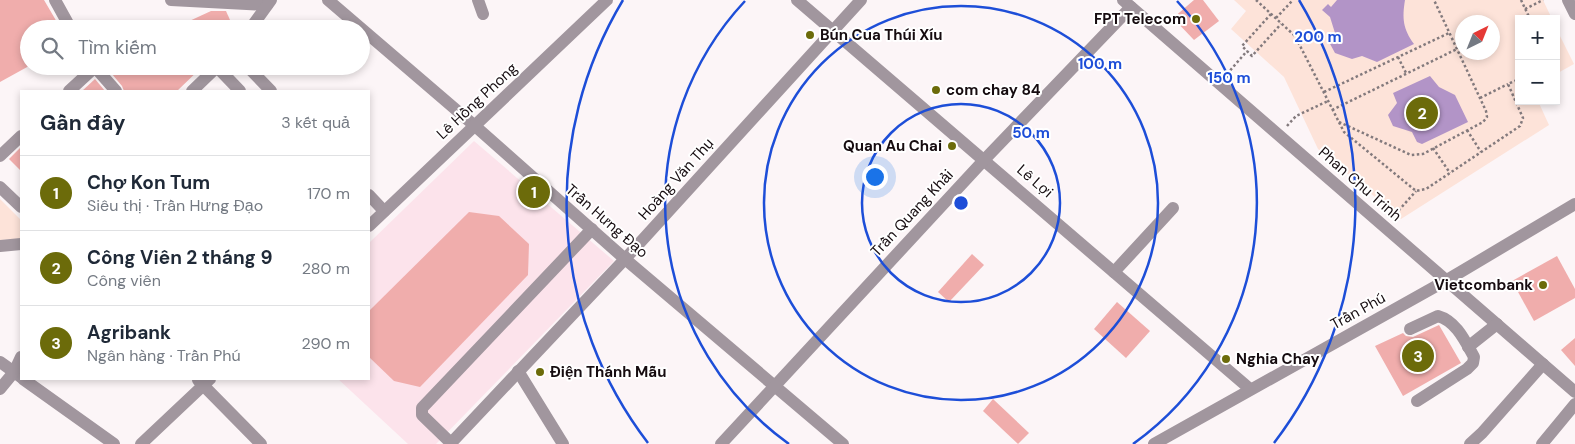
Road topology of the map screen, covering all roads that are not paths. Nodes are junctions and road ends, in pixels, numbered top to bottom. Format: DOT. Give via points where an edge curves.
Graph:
graph roads {
  1 [pos="172,0"];
  2 [pos="328,0"];
  3 [pos="478,0"];
  4 [pos="607,0"];
  5 [pos="797,0"];
  6 [pos="861,0"];
  7 [pos="1568,0"];
  8 [pos="269,2"];
  9 [pos="60,4"];
  10 [pos="1127,4"];
  11 [pos="483,14"];
  12 [pos="1575,14"];
  13 [pos="68,20"];
  14 [pos="256,20"];
  15 [pos="351,20"];
  16 [pos="832,30"];
  17 [pos="370,36"];
  18 [pos="86,75"];
  19 [pos="101,75"];
  20 [pos="209,75"];
  21 [pos="225,75"];
  22 [pos="256,75"];
  23 [pos="70,90"];
  24 [pos="115,90"];
  25 [pos="193,90"];
  26 [pos="239,90"];
  27 [pos="270,90"];
  28 [pos="475,126"];
  29 [pos="20,137"];
  30 [pos="0,156"];
  31 [pos="984,159"];
  32 [pos="0,187"];
  33 [pos="370,196"];
  34 [pos="1575,204"];
  35 [pos="20,206"];
  36 [pos="1173,208"];
  37 [pos="384,211"];
  38 [pos="370,225"];
  39 [pos="592,230"];
  40 [pos="20,244"];
  41 [pos="0,246"];
  42 [pos="625,259"];
  43 [pos="1114,272"];
  44 [pos="1447,280"];
  45 [pos="1497,324"];
  46 [pos="1410,329"];
  47 [pos="1468,347"];
  48 [pos="0,362"];
  49 [pos="1544,364"];
  50 [pos="518,371"];
  51 [pos="20,376"];
  52 [pos="26,380"];
  53 [pos="203,381"];
  54 [pos="776,386"];
  55 [pos="0,389"];
  56 [pos="1250,389"];
  57 [pos="1575,392"];
  58 [pos="1417,401"];
  59 [pos="1575,404"];
  60 [pos="450,443"];
  61 [pos="114,444"];
  62 [pos="140,444"];
  63 [pos="261,444"];
  64 [pos="563,444"];
  65 [pos="721,444"];
  66 [pos="843,444"];
  67 [pos="1154,444"];
  68 [pos="1470,444"];
  69 [pos="1542,444"];
  1 -- 8 [label="street"];
  2 -- 15 [label="street, Trần Hưng Đạo"];
  3 -- 11 [label="street"];
  4 -- 28 [label="street, Lê Hồng Phong"];
  5 -- 16 [label="street, Lê Lợi"];
  6 -- 16 [label="street, Hoàng Văn Thụ"];
  7 -- 12 [label="street"];
  8 -- 14 [label="street"];
  9 -- 13 [label="street"];
  10 -- 31 [label="street, Trần Quang Khải"];
  10 -- 44 [label="street, Phan Chu Trinh"];
  16 -- 31 [label="street, Lê Lợi"];
  16 -- 42 [label="street, Hoàng Văn Thụ"];
  17 -- 28 [label="street, Trần Hưng Đạo"];
  18 -- 23 [label="street"];
  19 -- 24 [label="street"];
  20 -- 25 [label="street"];
  21 -- 26 [label="street"];
  22 -- 27 [label="street"];
  28 -- 37 [label="street, Lê Hồng Phong"];
  28 -- 39 [label="street, Trần Hưng Đạo"];
  29 -- 30 [label="street"];
  31 -- 43 [label="street, Lê Lợi"];
  31 -- 54 [label="street, Trần Quang Khải"];
  32 -- 35 [label="street"];
  33 -- 37 [label="street"];
  34 -- 44 [label="street, Trần Phú"];
  36 -- 43 [label="street"];
  37 -- 38 [label="street, Lê Hồng Phong"];
  39 -- 42 [label="street, Trần Hưng Đạo"];
  39 -- 60 [label="street" via="422,408 422,415"];
  40 -- 41 [label="street"];
  42 -- 50 [label="street, Hoàng Văn Thụ"];
  42 -- 54 [label="street, Trần Hưng Đạo"];
  43 -- 56 [label="street, Lê Lợi"];
  44 -- 45 [label="street, Phan Chu Trinh"];
  44 -- 56 [label="street, Trần Phú"];
  45 -- 47 [label="street"];
  45 -- 49 [label="street, Phan Chu Trinh"];
  46 -- 47 [label="street" via="1438,316 1446,318"];
  47 -- 58 [label="street" via="1474,357 1473,363"];
  48 -- 51 [label="street"];
  49 -- 57 [label="street, Phan Chu Trinh"];
  49 -- 68 [label="street"];
  50 -- 60 [label="street, Hoàng Văn Thụ"];
  50 -- 64 [label="street"];
  51 -- 55 [label="street"];
  52 -- 61 [label="street"];
  53 -- 62 [label="street"];
  53 -- 63 [label="street"];
  54 -- 65 [label="street, Trần Quang Khải"];
  54 -- 66 [label="street, Trần Hưng Đạo"];
  56 -- 67 [label="street, Trần Phú"];
  59 -- 69 [label="street"];
}
